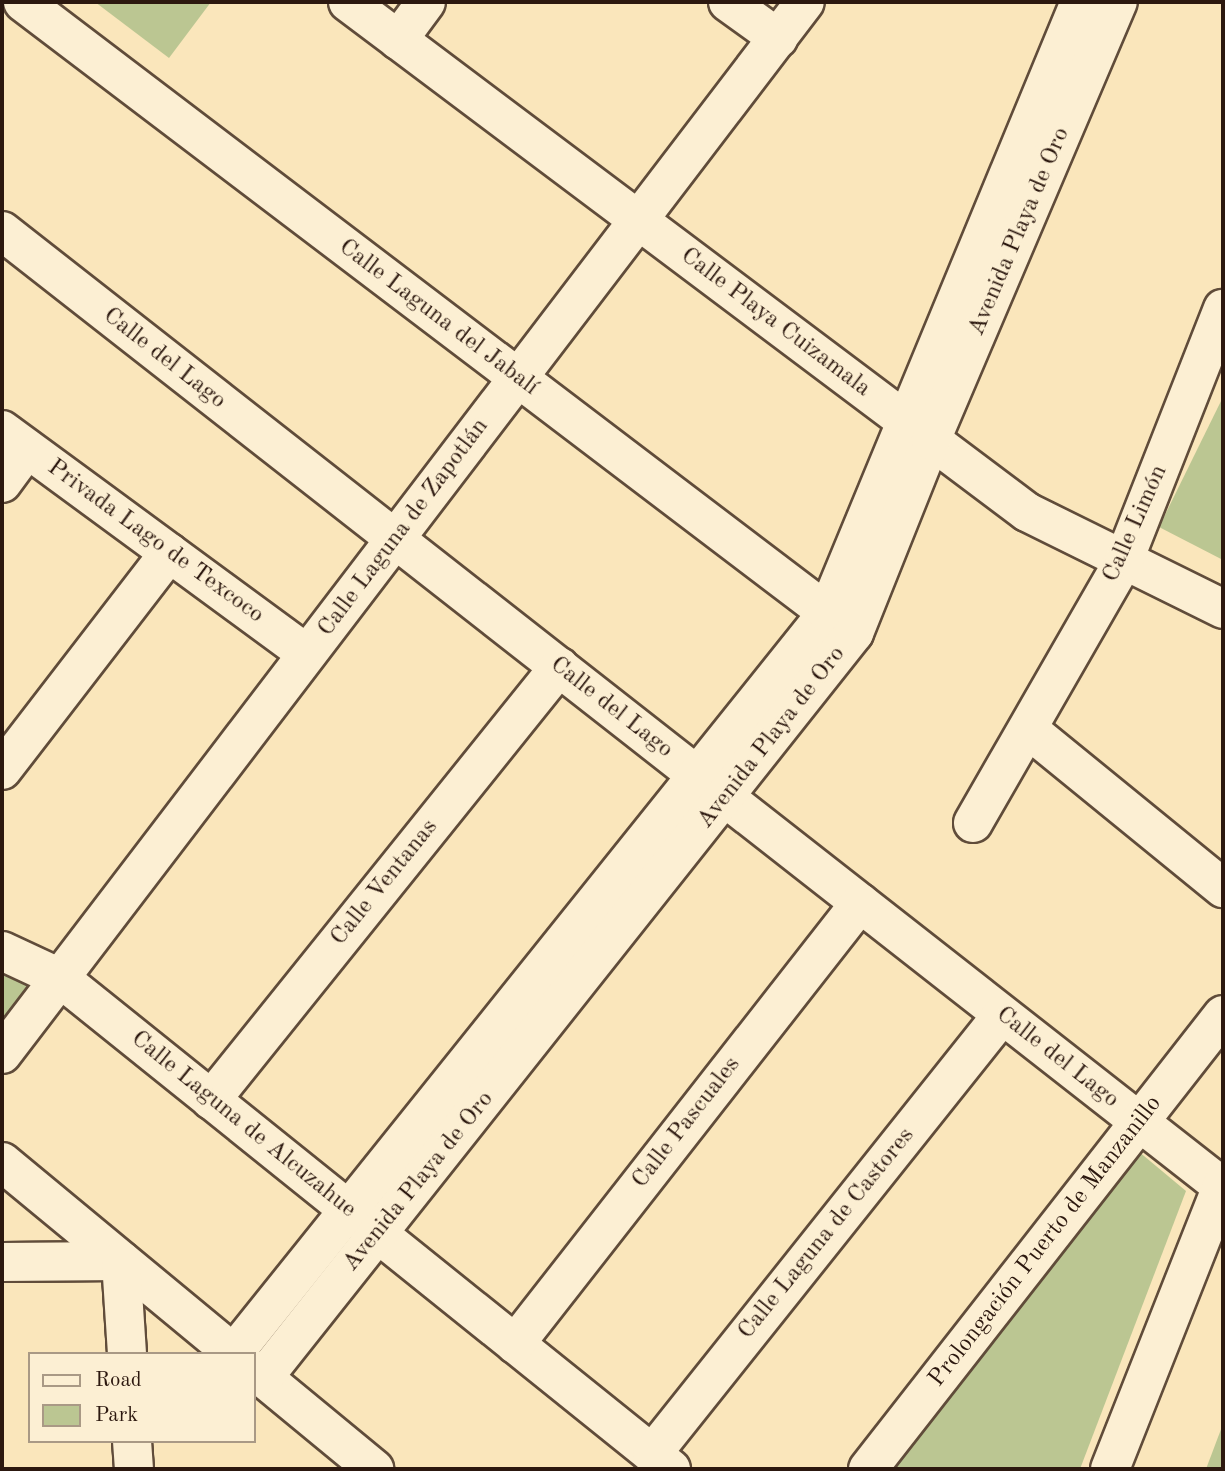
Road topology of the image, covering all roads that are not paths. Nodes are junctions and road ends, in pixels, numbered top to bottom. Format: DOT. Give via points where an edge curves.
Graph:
graph roads {
  1 [pos="23,2"];
  2 [pos="348,2"];
  3 [pos="426,2"];
  4 [pos="728,2"];
  5 [pos="806,2"];
  6 [pos="1080,2"];
  7 [pos="1118,2"];
  8 [pos="778,38"];
  9 [pos="398,40"];
  10 [pos="639,220"];
  11 [pos="2,231"];
  12 [pos="1221,324"];
  13 [pos="518,378"];
  14 [pos="917,430"];
  15 [pos="14,440"];
  16 [pos="2,483"];
  17 [pos="395,539"];
  18 [pos="169,553"];
  19 [pos="1124,560"];
  20 [pos="1223,610"];
  21 [pos="841,623"];
  22 [pos="307,654"];
  23 [pos="559,667"];
  24 [pos="1028,729"];
  25 [pos="2,770"];
  26 [pos="711,787"];
  27 [pos="973,823"];
  28 [pos="1223,888"];
  29 [pos="860,903"];
  30 [pos="2,951"];
  31 [pos="60,978"];
  32 [pos="1002,1015"];
  33 [pos="1223,1015"];
  34 [pos="2,1054"];
  35 [pos="211,1100"];
  36 [pos="1140,1122"];
  37 [pos="2,1162"];
  38 [pos="1221,1184"];
  39 [pos="363,1222"];
  40 [pos="121,1261"];
  41 [pos="2,1262"];
  42 [pos="515,1344"];
  43 [pos="127,1352"];
  44 [pos="232,1352"];
  45 [pos="236,1352"];
  46 [pos="259,1374"];
  47 [pos="132,1443"];
  48 [pos="662,1462"];
  49 [pos="134,1469"];
  50 [pos="374,1469"];
  51 [pos="868,1469"];
  52 [pos="1110,1469"];
  1 -- 13 [label="street, Calle Laguna del Jabalí"];
  2 -- 9 [label="street, Calle Playa Cuizamala"];
  3 -- 9 [label="street"];
  4 -- 8 [label="street"];
  5 -- 8 [label="street, Calle Laguna de Zapotlán"];
  6 -- 14 [label="street, Avenida Playa de Oro"];
  7 -- 14 [label="street, Avenida Playa de Oro"];
  8 -- 10 [label="street, Calle Laguna de Zapotlán"];
  9 -- 10 [label="street, Calle Playa Cuizamala"];
  10 -- 13 [label="street, Calle Laguna de Zapotlán"];
  10 -- 14 [label="street, Calle Playa Cuizamala"];
  11 -- 17 [label="street, Calle del Lago"];
  12 -- 19 [label="street, Calle Limón"];
  13 -- 17 [label="street, Calle Laguna de Zapotlán"];
  13 -- 21 [label="street, Calle Laguna del Jabalí"];
  14 -- 19 [label="street, Calle Playa Cuizamala" via="1027,512"];
  14 -- 21 [label="street, Avenida Playa de Oro"];
  15 -- 16 [label="street"];
  15 -- 18 [label="street, Privada Lago de Texcoco"];
  17 -- 22 [label="street, Calle Laguna de Zapotlán"];
  17 -- 23 [label="street, Calle del Lago"];
  18 -- 22 [label="street, Privada Lago de Texcoco"];
  18 -- 25 [label="street"];
  19 -- 20 [label="street, Calle Playa Cuizamala"];
  19 -- 24 [label="street, Calle Limón"];
  21 -- 26 [label="street, Avenida Playa de Oro"];
  22 -- 31 [label="street, Calle Laguna de Zapotlán"];
  23 -- 26 [label="street, Calle del Lago"];
  23 -- 35 [label="street, Calle Ventanas"];
  24 -- 27 [label="street, Calle Limón"];
  24 -- 28 [label="street"];
  26 -- 29 [label="street, Calle del Lago"];
  26 -- 39 [label="street, Avenida Playa de Oro"];
  29 -- 32 [label="street, Calle del Lago"];
  29 -- 42 [label="street, Calle Pascuales"];
  30 -- 31 [label="street, Calle Laguna de Alcuzahue"];
  31 -- 34 [label="street, Calle Laguna de Zapotlán"];
  31 -- 35 [label="street, Calle Laguna de Alcuzahue"];
  32 -- 36 [label="street, Calle del Lago"];
  32 -- 48 [label="street, Calle Laguna de Castores"];
  33 -- 36 [label="street, Prolongación Puerto de Manzanillo"];
  35 -- 39 [label="street, Calle Laguna de Alcuzahue"];
  36 -- 38 [label="street, Calle del Lago"];
  36 -- 51 [label="street, Prolongación Puerto de Manzanillo"];
  37 -- 40 [label="street"];
  38 -- 52 [label="street"];
  39 -- 42 [label="street, Calle Laguna de Alcuzahue"];
  39 -- 45 [label="street, Avenida Playa de Oro"];
  39 -- 46 [label="street, Avenida Playa de Oro"];
  40 -- 41 [label="street"];
  40 -- 43 [label="street"];
  40 -- 44 [label="street"];
  42 -- 48 [label="street, Calle Laguna de Alcuzahue"];
  46 -- 50 [label="street"];
  47 -- 49 [label="street"];
}
